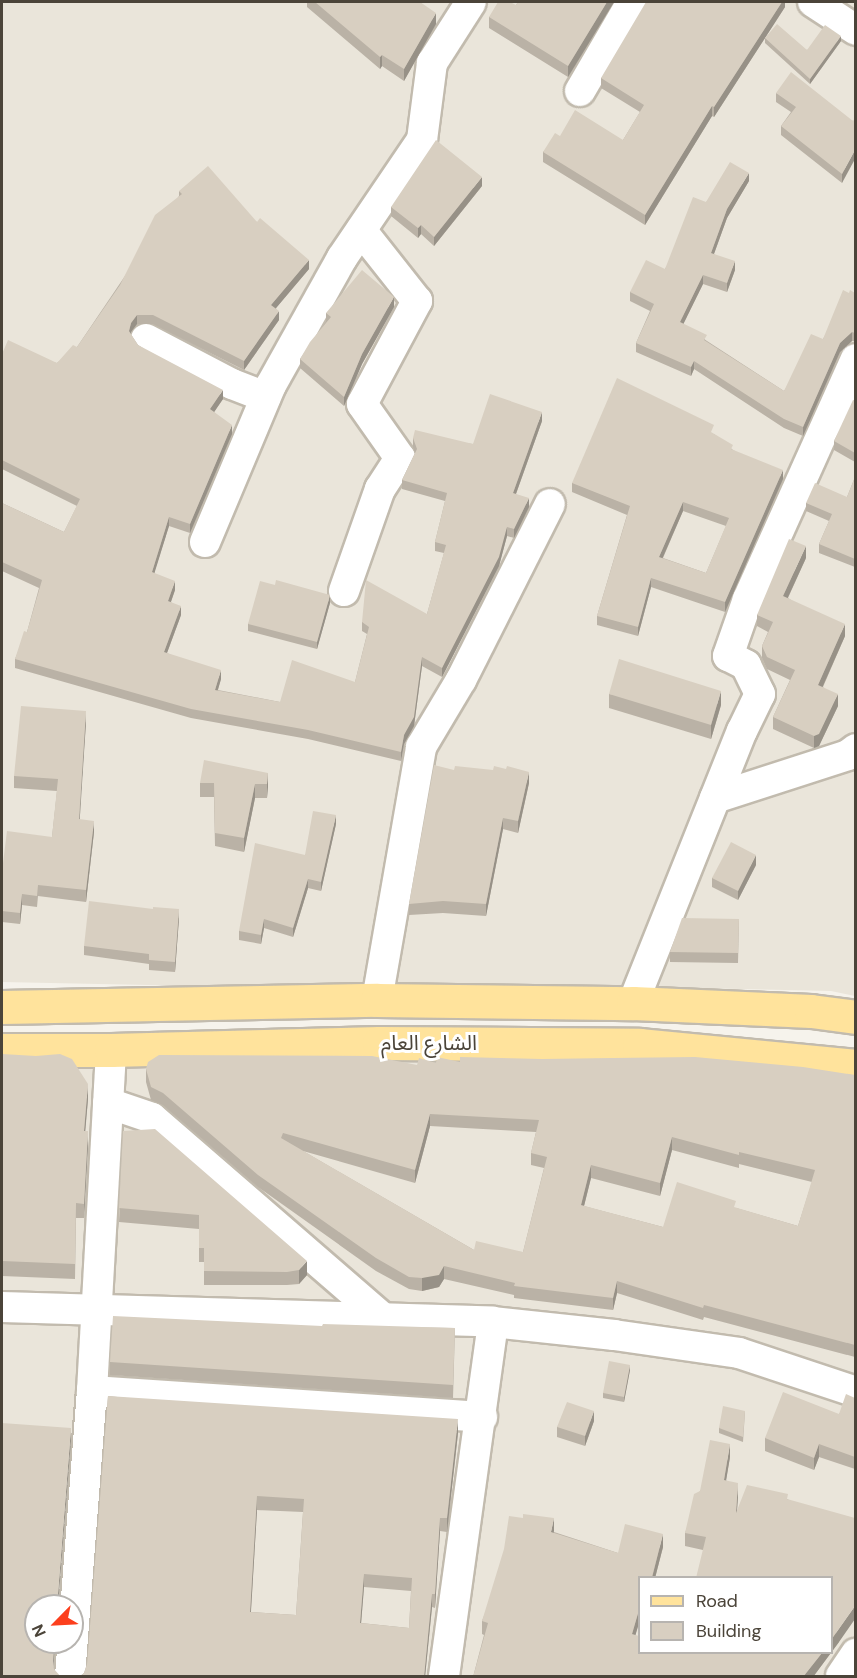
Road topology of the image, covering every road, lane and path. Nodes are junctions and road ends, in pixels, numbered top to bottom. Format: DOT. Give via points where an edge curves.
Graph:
graph roads {
  1 [pos="471,2"];
  2 [pos="632,2"];
  3 [pos="813,2"];
  4 [pos="855,30"];
  5 [pos="580,92"];
  6 [pos="361,230"];
  7 [pos="147,339"];
  8 [pos="855,359"];
  9 [pos="266,397"];
  10 [pos="550,504"];
  11 [pos="205,542"];
  12 [pos="344,591"];
  13 [pos="855,749"];
  14 [pos="715,798"];
  15 [pos="377,1000"];
  16 [pos="633,1003"];
  17 [pos="2,1007"];
  18 [pos="855,1017"];
  19 [pos="2,1050"];
  20 [pos="111,1050"];
  21 [pos="855,1066"];
  22 [pos="108,1102"];
  23 [pos="2,1307"];
  24 [pos="96,1309"];
  25 [pos="384,1319"];
  26 [pos="493,1322"];
  27 [pos="92,1391"];
  28 [pos="855,1392"];
  29 [pos="482,1417"];
  30 [pos="855,1654"];
  31 [pos="70,1677"];
  32 [pos="444,1677"];
  33 [pos="841,1677"];
  1 -- 6 [label="street" via="432,63 422,140"];
  2 -- 5 [label="street"];
  3 -- 4 [label="street"];
  6 -- 9 [label="street"];
  6 -- 12 [label="street" via="417,301 362,404 400,458 380,489"];
  7 -- 9 [label="street" via="232,384"];
  8 -- 14 [label="street" via="748,599 728,657 746,665 760,694"];
  9 -- 11 [label="street"];
  10 -- 15 [label="street" via="461,680 422,747"];
  13 -- 14 [label="street" via="848,755"];
  14 -- 16 [label="street"];
  15 -- 16 [label="main road, الشارع العام"];
  15 -- 17 [label="main road, الشارع العام"];
  16 -- 18 [label="main road, الشارع العام" via="811,1011"];
  19 -- 20 [label="main road, الشارع العام"];
  20 -- 21 [label="main road, الشارع العام" via="379,1043 639,1045"];
  20 -- 22 [label="street"];
  22 -- 24 [label="street"];
  22 -- 25 [label="street" via="152,1118"];
  23 -- 24 [label="street"];
  24 -- 25 [label="street"];
  24 -- 27 [label="street"];
  25 -- 26 [label="street"];
  26 -- 28 [label="street" via="739,1353"];
  26 -- 29 [label="street"];
  27 -- 29 [label="street"];
  27 -- 31 [label="street"];
  29 -- 32 [label="street"];
  30 -- 33 [label="street"];
}
